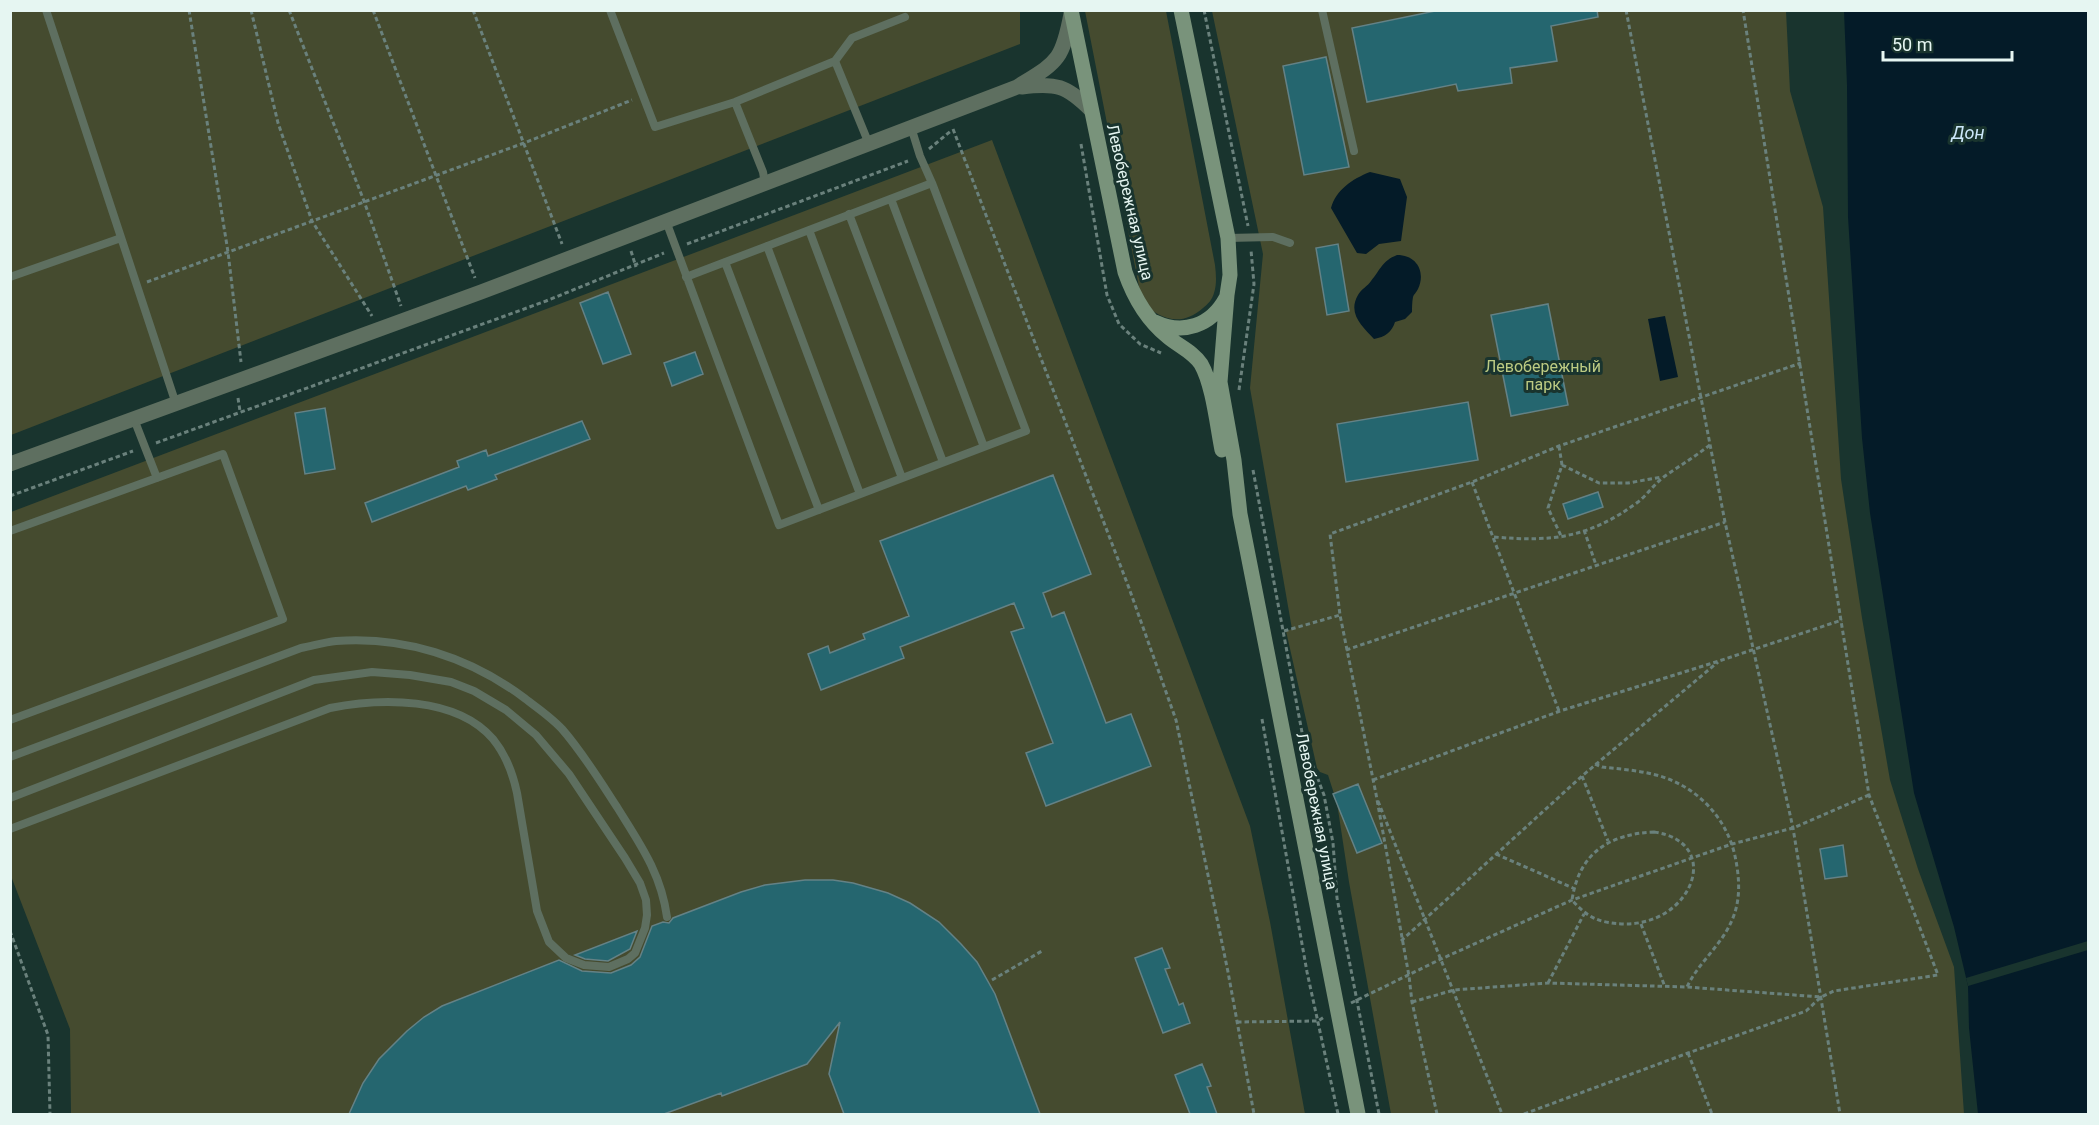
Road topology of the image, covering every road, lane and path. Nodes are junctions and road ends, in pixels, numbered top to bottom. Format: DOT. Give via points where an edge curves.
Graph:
graph roads {
  1 [pos="46,10"];
  2 [pos="189,10"];
  3 [pos="251,10"];
  4 [pos="289,10"];
  5 [pos="373,10"];
  6 [pos="473,10"];
  7 [pos="610,10"];
  8 [pos="1181,10"];
  9 [pos="1204,10"];
  10 [pos="1322,10"];
  11 [pos="1626,10"];
  12 [pos="1743,10"];
  13 [pos="1071,12"];
  14 [pos="905,17"];
  15 [pos="835,61"];
  16 [pos="1017,87"];
  17 [pos="642,96"];
  18 [pos="735,102"];
  19 [pos="1090,110"];
  20 [pos="911,127"];
  21 [pos="1079,136"];
  22 [pos="524,143"];
  23 [pos="869,144"];
  24 [pos="1354,151"];
  25 [pos="920,156"];
  26 [pos="435,174"];
  27 [pos="932,183"];
  28 [pos="765,184"];
  29 [pos="891,199"];
  30 [pos="364,201"];
  31 [pos="849,214"];
  32 [pos="666,220"];
  33 [pos="312,221"];
  34 [pos="808,230"];
  35 [pos="1250,237"];
  36 [pos="121,238"];
  37 [pos="1228,238"];
  38 [pos="1290,243"];
  39 [pos="766,246"];
  40 [pos="676,248"];
  41 [pos="228,252"];
  42 [pos="567,258"];
  43 [pos="725,262"];
  44 [pos="10,277"];
  45 [pos="686,277"];
  46 [pos="136,286"];
  47 [pos="481,292"];
  48 [pos="1227,295"];
  49 [pos="408,319"];
  50 [pos="1154,322"];
  51 [pos="377,329"];
  52 [pos="1170,357"];
  53 [pos="1801,363"];
  54 [pos="236,381"];
  55 [pos="1238,393"];
  56 [pos="1702,397"];
  57 [pos="176,404"];
  58 [pos="240,411"];
  59 [pos="134,419"];
  60 [pos="1711,444"];
  61 [pos="1559,446"];
  62 [pos="145,447"];
  63 [pos="984,447"];
  64 [pos="943,462"];
  65 [pos="1251,462"];
  66 [pos="10,464"];
  67 [pos="1562,465"];
  68 [pos="1664,477"];
  69 [pos="157,478"];
  70 [pos="902,478"];
  71 [pos="1472,482"];
  72 [pos="860,494"];
  73 [pos="10,496"];
  74 [pos="819,510"];
  75 [pos="1240,513"];
  76 [pos="1725,522"];
  77 [pos="1584,530"];
  78 [pos="10,531"];
  79 [pos="1494,537"];
  80 [pos="1562,538"];
  81 [pos="1596,565"];
  82 [pos="1515,594"];
  83 [pos="1340,615"];
  84 [pos="1842,620"];
  85 [pos="1283,631"];
  86 [pos="1754,649"];
  87 [pos="1346,650"];
  88 [pos="1719,661"];
  89 [pos="1560,711"];
  90 [pos="1261,712"];
  91 [pos="10,720"];
  92 [pos="10,758"];
  93 [pos="1595,764"];
  94 [pos="1582,776"];
  95 [pos="1373,780"];
  96 [pos="1376,794"];
  97 [pos="1869,795"];
  98 [pos="10,798"];
  99 [pos="1793,828"];
  100 [pos="10,830"];
  101 [pos="1608,842"];
  102 [pos="1732,844"];
  103 [pos="1496,854"];
  104 [pos="1692,858"];
  105 [pos="1573,888"];
  106 [pos="1572,900"];
  107 [pos="1584,914"];
  108 [pos="667,917"];
  109 [pos="1425,920"];
  110 [pos="1641,924"];
  111 [pos="10,931"];
  112 [pos="1401,941"];
  113 [pos="1042,951"];
  114 [pos="1440,959"];
  115 [pos="1409,976"];
  116 [pos="992,980"];
  117 [pos="1548,983"];
  118 [pos="1665,987"];
  119 [pos="1687,987"];
  120 [pos="1454,990"];
  121 [pos="1821,997"];
  122 [pos="1357,1000"];
  123 [pos="1412,1002"];
  124 [pos="1337,1010"];
  125 [pos="1318,1020"];
  126 [pos="1237,1022"];
  127 [pos="1688,1053"];
  128 [pos="50,1114"];
  129 [pos="1254,1114"];
  130 [pos="1338,1114"];
  131 [pos="1358,1114"];
  132 [pos="1379,1114"];
  133 [pos="1437,1114"];
  134 [pos="1502,1114"];
  135 [pos="1524,1114"];
  136 [pos="1712,1114"];
  137 [pos="1840,1114"];
  1 -- 36 [label="lane"];
  2 -- 41 [label="path"];
  3 -- 33 [label="path" via="278,123"];
  4 -- 30 [label="path"];
  5 -- 26 [label="path"];
  6 -- 22 [label="path"];
  7 -- 17 [label="lane"];
  8 -- 37 [label="main road, Левобережная улица"];
  9 -- 35 [label="path"];
  10 -- 24 [label="lane"];
  11 -- 56 [label="path"];
  12 -- 53 [label="path"];
  13 -- 16 [label="street" via="1061,55 1050,67"];
  13 -- 19 [label="main road, Левобережная улица"];
  14 -- 15 [label="lane" via="852,38"];
  15 -- 18 [label="lane"];
  15 -- 23 [label="lane"];
  16 -- 19 [label="street" via="1049,84 1072,93"];
  16 -- 20 [label="street"];
  17 -- 18 [label="lane" via="656,127"];
  17 -- 22 [label="path"];
  18 -- 28 [label="lane"];
  19 -- 50 [label="main road, Левобережная улица" via="1125,273 1133,297"];
  20 -- 23 [label="street"];
  20 -- 25 [label="lane"];
  21 -- 52 [label="path" via="1107,295 1119,324 1140,344"];
  22 -- 26 [label="path"];
  22 -- 42 [label="path"];
  23 -- 28 [label="street"];
  25 -- 27 [label="lane"];
  25 -- 40 [label="path"];
  25 -- 126 [label="path" via="953,129 1129,588 1176,720"];
  26 -- 30 [label="path"];
  26 -- 47 [label="path"];
  27 -- 29 [label="lane"];
  27 -- 63 [label="lane" via="1026,431"];
  28 -- 32 [label="street"];
  29 -- 31 [label="lane"];
  29 -- 63 [label="lane"];
  30 -- 33 [label="path"];
  30 -- 49 [label="path"];
  31 -- 34 [label="lane"];
  31 -- 64 [label="lane"];
  32 -- 40 [label="lane"];
  32 -- 42 [label="street"];
  33 -- 41 [label="path"];
  33 -- 51 [label="path"];
  34 -- 39 [label="lane"];
  34 -- 70 [label="lane"];
  35 -- 37 [label="lane"];
  35 -- 38 [label="lane" via="1273,237"];
  35 -- 55 [label="path" via="1254,284"];
  36 -- 44 [label="lane"];
  36 -- 46 [label="lane"];
  37 -- 48 [label="main road, Левобережная улица"];
  39 -- 43 [label="lane"];
  39 -- 72 [label="lane"];
  40 -- 45 [label="lane"];
  40 -- 58 [label="path" via="546,301"];
  41 -- 46 [label="path"];
  41 -- 54 [label="path" via="241,365"];
  42 -- 47 [label="street"];
  43 -- 45 [label="lane"];
  43 -- 74 [label="lane"];
  45 -- 74 [label="lane" via="779,525"];
  46 -- 57 [label="lane"];
  47 -- 49 [label="street"];
  48 -- 50 [label="main road" via="1213,316 1191,327 1178,329"];
  48 -- 75 [label="main road, Левобережная улица" via="1220,382"];
  49 -- 51 [label="street"];
  50 -- 75 [label="main road, Левобережная улица" via="1200,363 1208,380 1225,464"];
  51 -- 54 [label="street"];
  53 -- 56 [label="path"];
  53 -- 84 [label="path"];
  54 -- 57 [label="street"];
  54 -- 58 [label="path"];
  56 -- 60 [label="path"];
  56 -- 61 [label="path"];
  57 -- 59 [label="street"];
  58 -- 62 [label="path"];
  59 -- 62 [label="lane"];
  59 -- 66 [label="street"];
  60 -- 68 [label="path"];
  60 -- 76 [label="path"];
  61 -- 67 [label="path"];
  61 -- 71 [label="path"];
  62 -- 69 [label="lane"];
  62 -- 73 [label="path"];
  63 -- 64 [label="lane"];
  64 -- 70 [label="lane"];
  65 -- 85 [label="path"];
  67 -- 68 [label="path" via="1599,483"];
  67 -- 80 [label="path" via="1548,508"];
  68 -- 77 [label="path" via="1609,521"];
  69 -- 78 [label="lane"];
  69 -- 91 [label="lane" via="222,453 283,619"];
  70 -- 72 [label="lane"];
  71 -- 79 [label="path"];
  71 -- 83 [label="path" via="1330,534"];
  72 -- 74 [label="lane"];
  75 -- 124 [label="main road, Левобережная улица"];
  76 -- 81 [label="path"];
  76 -- 86 [label="path"];
  77 -- 80 [label="path"];
  77 -- 81 [label="path"];
  79 -- 80 [label="path"];
  79 -- 82 [label="path"];
  81 -- 82 [label="path"];
  82 -- 87 [label="path"];
  82 -- 89 [label="path"];
  83 -- 85 [label="path"];
  83 -- 87 [label="path"];
  84 -- 86 [label="path"];
  84 -- 97 [label="path"];
  85 -- 122 [label="path" via="1304,743 1324,795 1337,898"];
  86 -- 88 [label="path"];
  86 -- 99 [label="path"];
  87 -- 95 [label="path"];
  88 -- 89 [label="path"];
  88 -- 93 [label="path"];
  89 -- 95 [label="path"];
  90 -- 125 [label="path"];
  92 -- 108 [label="lane" via="301,648 335,641 416,646 458,660 501,681 561,729 590,766 652,863"];
  93 -- 94 [label="path"];
  93 -- 102 [label="path" via="1651,774 1683,786 1711,807"];
  94 -- 101 [label="path"];
  94 -- 103 [label="path"];
  95 -- 96 [label="path"];
  96 -- 109 [label="path"];
  96 -- 112 [label="path"];
  97 -- 99 [label="path"];
  97 -- 121 [label="path" via="1938,975 1834,991"];
  98 -- 100 [label="lane" via="314,680 372,672 451,682 474,690 506,710 536,735 569,774 640,883 646,900 645,928 635,952 609,967 584,965 558,952 549,942 537,911 518,793 505,756 477,725 427,705 360,702 330,708"];
  99 -- 102 [label="path"];
  99 -- 121 [label="path"];
  101 -- 104 [label="path" via="1639,833 1666,834 1681,842"];
  101 -- 105 [label="path" via="1585,863"];
  102 -- 104 [label="path"];
  102 -- 119 [label="path" via="1739,888 1734,914"];
  103 -- 105 [label="path"];
  103 -- 109 [label="path"];
  104 -- 106 [label="path"];
  104 -- 110 [label="path" via="1686,896 1672,910"];
  105 -- 106 [label="path"];
  106 -- 107 [label="path"];
  106 -- 114 [label="path"];
  107 -- 110 [label="path" via="1618,924"];
  107 -- 117 [label="path"];
  109 -- 112 [label="path"];
  109 -- 114 [label="path"];
  110 -- 118 [label="path"];
  111 -- 128 [label="path" via="48,1035"];
  112 -- 115 [label="path"];
  113 -- 116 [label="path"];
  114 -- 115 [label="path"];
  114 -- 120 [label="path"];
  115 -- 122 [label="path"];
  115 -- 123 [label="path"];
  117 -- 118 [label="path"];
  117 -- 120 [label="path"];
  118 -- 119 [label="path"];
  119 -- 121 [label="path"];
  120 -- 123 [label="path"];
  120 -- 134 [label="path"];
  121 -- 127 [label="path" via="1806,1011"];
  121 -- 137 [label="path"];
  122 -- 124 [label="path"];
  122 -- 132 [label="path"];
  123 -- 133 [label="path"];
  124 -- 125 [label="path"];
  124 -- 131 [label="main road, Левобережная улица"];
  125 -- 126 [label="path"];
  125 -- 130 [label="path"];
  126 -- 129 [label="path"];
  127 -- 135 [label="path"];
  127 -- 136 [label="path"];
}
